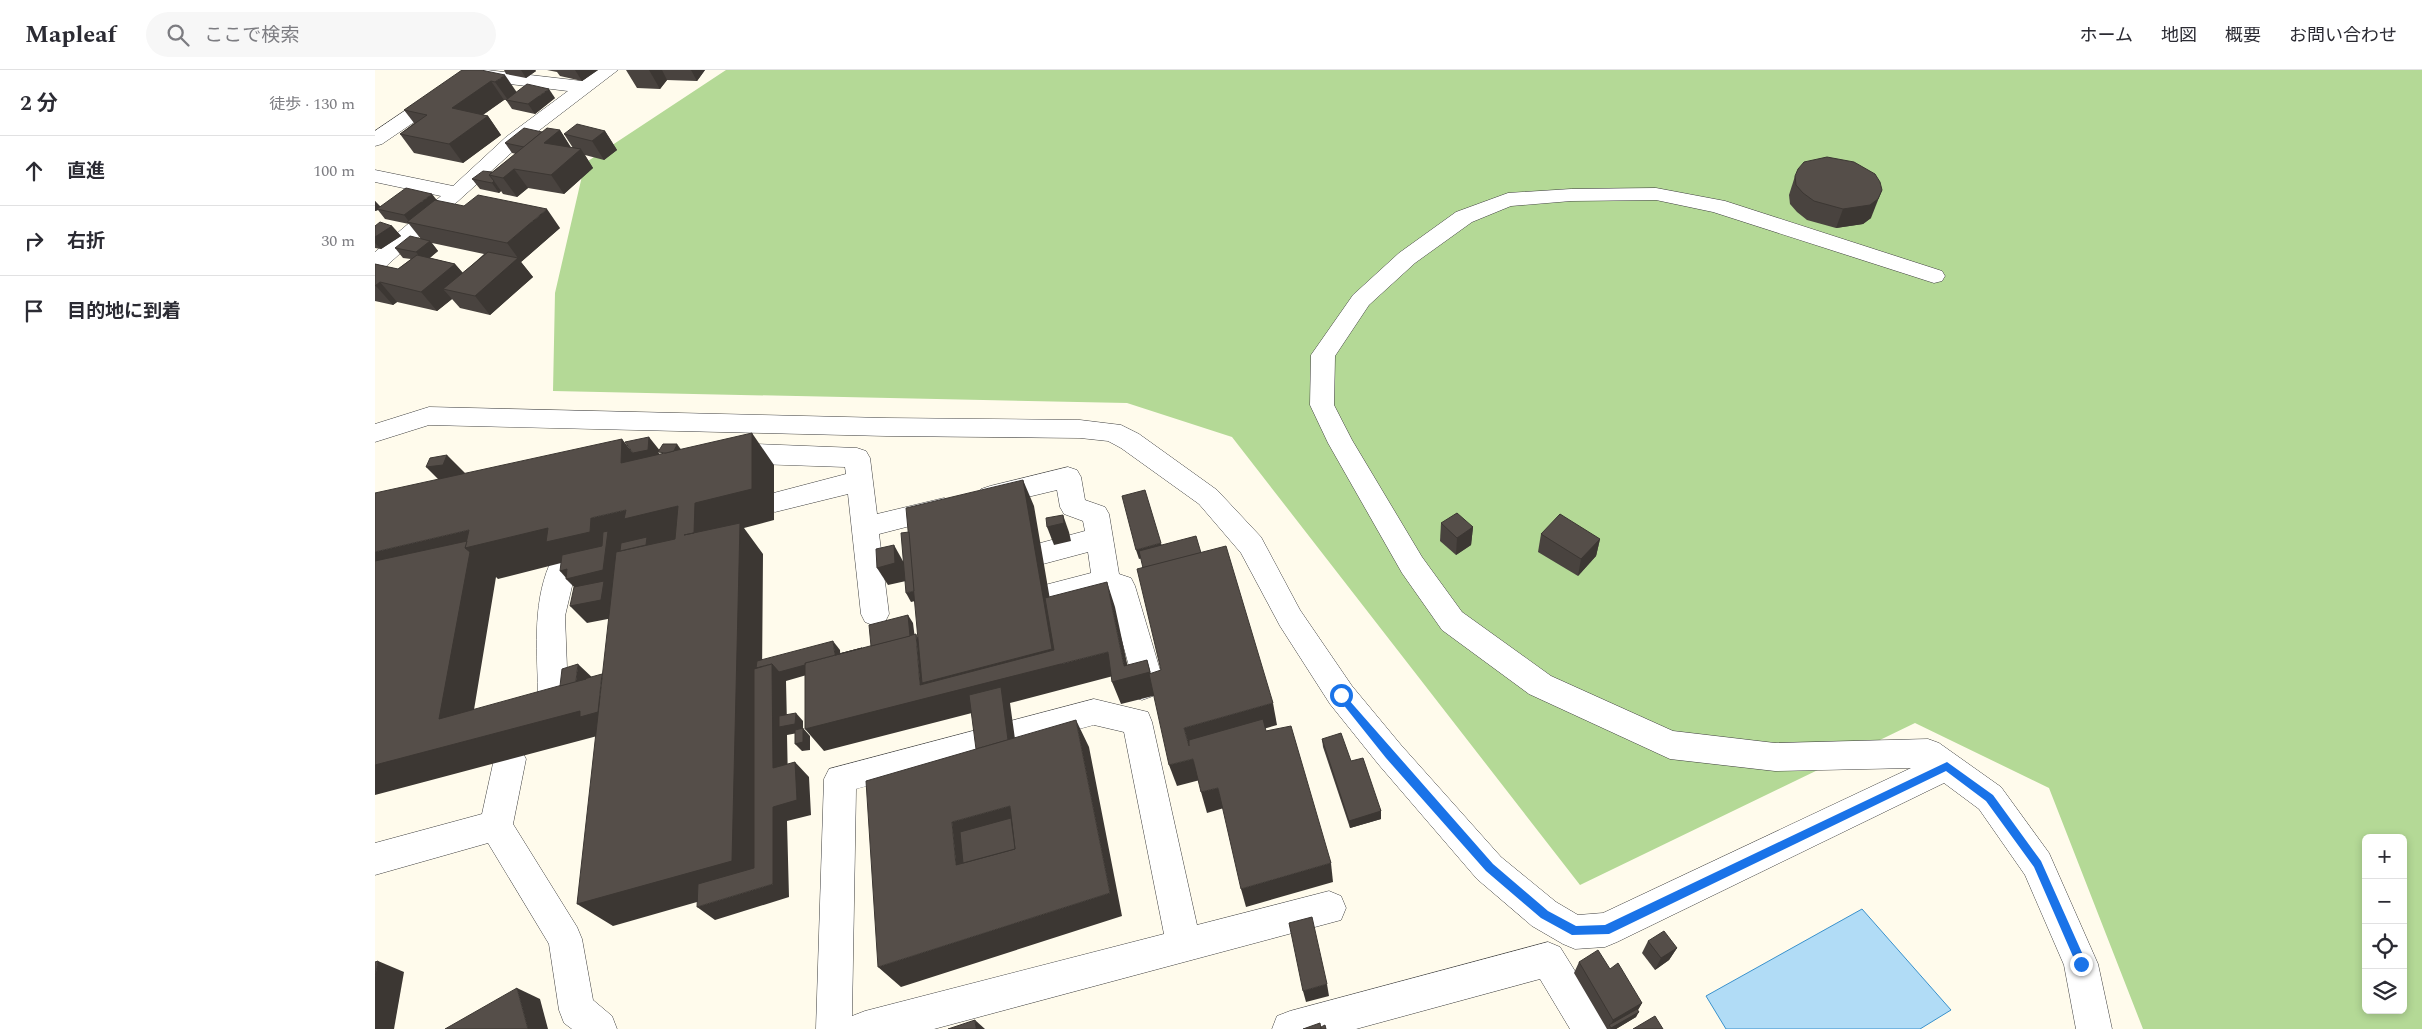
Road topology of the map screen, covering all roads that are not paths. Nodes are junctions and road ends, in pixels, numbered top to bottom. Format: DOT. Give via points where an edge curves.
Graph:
graph roads {
  1 [pos="609,70"];
  2 [pos="475,72"];
  3 [pos="585,88"];
  4 [pos="375,140"];
  5 [pos="375,176"];
  6 [pos="457,193"];
  7 [pos="375,264"];
  8 [pos="1935,276"];
  9 [pos="375,434"];
  10 [pos="708,452"];
  11 [pos="859,481"];
  12 [pos="775,502"];
  13 [pos="865,527"];
  14 [pos="1099,538"];
  15 [pos="1043,553"];
  16 [pos="563,566"];
  17 [pos="1106,581"];
  18 [pos="1051,594"];
  19 [pos="875,614"];
  20 [pos="1140,703"];
  21 [pos="524,727"];
  22 [pos="510,760"];
  23 [pos="1947,766"];
  24 [pos="496,826"];
  25 [pos="375,859"];
  26 [pos="1317,922"];
  27 [pos="1184,945"];
  28 [pos="1338,1012"];
  29 [pos="949,1018"];
  30 [pos="599,1029"];
  31 [pos="834,1029"];
  32 [pos="865,1029"];
  33 [pos="1290,1029"];
  34 [pos="1590,1029"];
  35 [pos="2094,1029"];
  1 -- 3 [label="street"];
  2 -- 3 [label="street"];
  2 -- 4 [label="street"];
  3 -- 6 [label="street" via="513,141"];
  5 -- 6 [label="street"];
  6 -- 7 [label="street"];
  8 -- 23 [label="street" via="1717,206 1656,194 1509,200 1464,217 1407,258 1361,300 1323,355 1322,405 1412,565 1452,621 1540,685 1670,745 1775,757 1928,753"];
  9 -- 23 [label="street" via="429,416 1112,432 1130,441 1207,497 1251,545 1290,618 1341,695 1390,755 1489,868 1544,914 1575,932 1605,930"];
  10 -- 11 [label="street" via="857,458"];
  11 -- 12 [label="street"];
  11 -- 13 [label="street"];
  13 -- 14 [label="street" via="1068,477 1073,507 1097,514"];
  13 -- 19 [label="street"];
  14 -- 15 [label="street"];
  14 -- 17 [label="street"];
  16 -- 21 [label="street" via="551,616 553,695"];
  17 -- 18 [label="street"];
  17 -- 20 [label="street" via="1121,586 1145,670"];
  20 -- 27 [label="street"];
  20 -- 31 [label="street" via="1094,712 840,780"];
  22 -- 24 [label="street"];
  23 -- 35 [label="street" via="1990,798 2037,864 2081,964"];
  24 -- 25 [label="street"];
  24 -- 30 [label="street" via="565,939 577,1010"];
  26 -- 27 [label="street"];
  27 -- 29 [label="street"];
  28 -- 33 [label="street"];
  28 -- 34 [label="street" via="1548,958"];
  29 -- 32 [label="street"];
}
